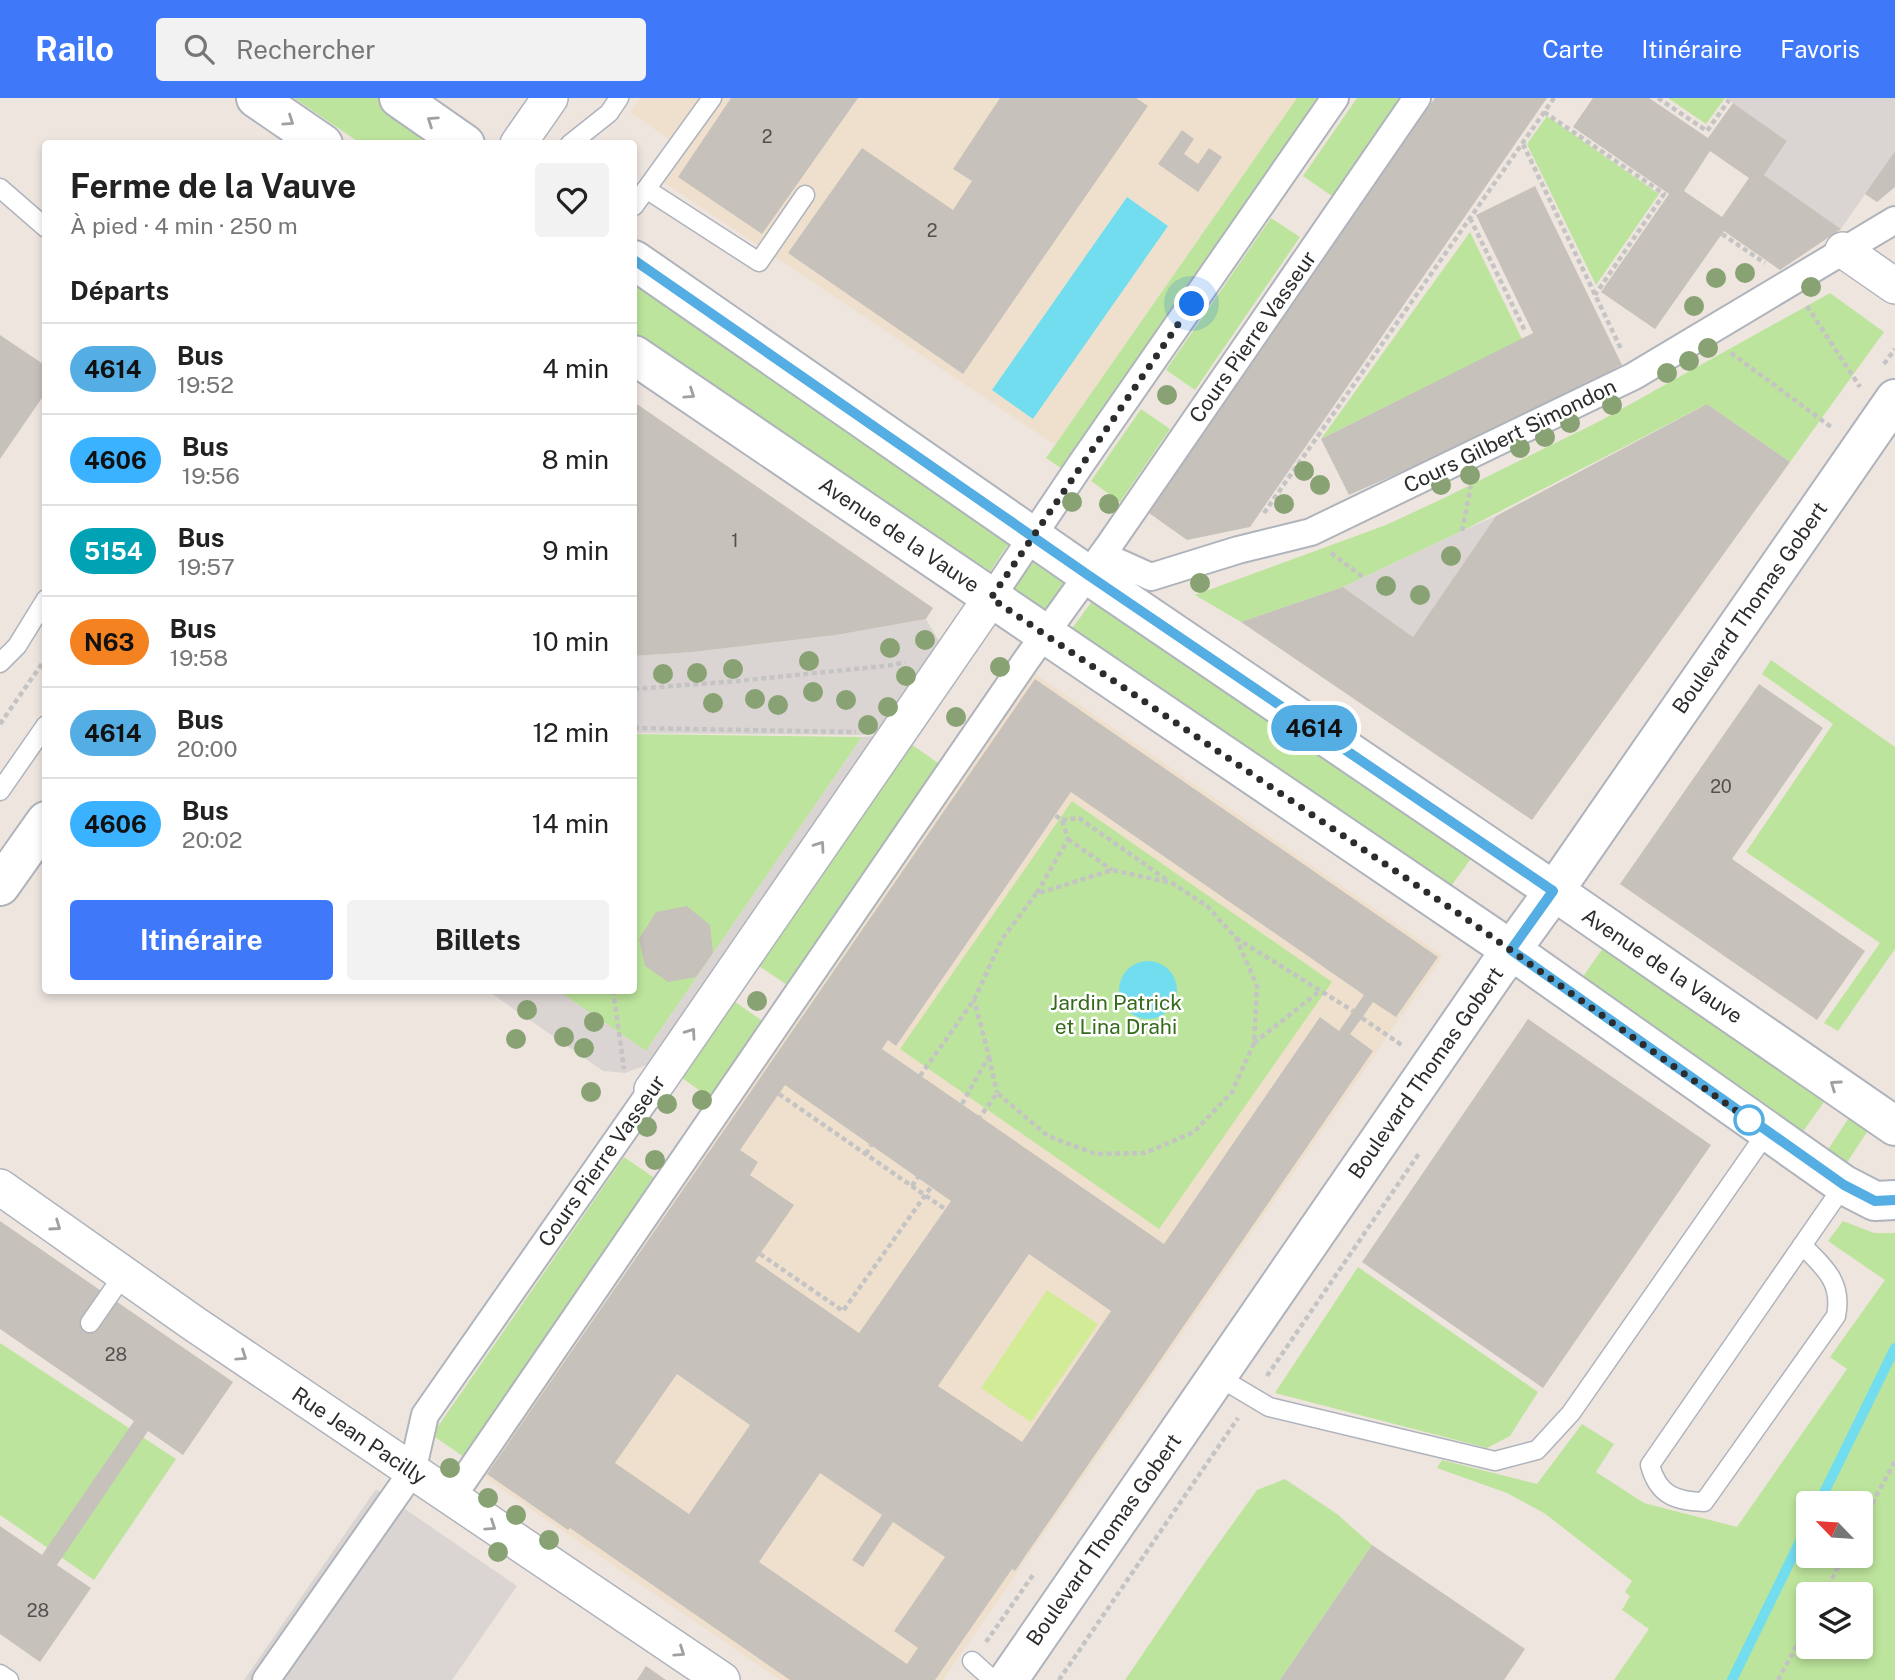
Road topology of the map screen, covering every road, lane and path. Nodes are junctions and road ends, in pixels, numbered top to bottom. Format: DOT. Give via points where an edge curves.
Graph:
graph roads {
  1 [pos="256,98"];
  2 [pos="399,98"];
  3 [pos="550,98"];
  4 [pos="619,98"];
  5 [pos="712,98"];
  6 [pos="1335,98"];
  7 [pos="1417,98"];
  8 [pos="1554,98"];
  9 [pos="1658,98"];
  10 [pos="1729,100"];
  11 [pos="1544,112"];
  12 [pos="317,140"];
  13 [pos="459,140"];
  14 [pos="521,140"];
  15 [pos="575,140"];
  16 [pos="1522,143"];
  17 [pos="0,188"];
  18 [pos="646,188"];
  19 [pos="805,195"];
  20 [pos="637,202"];
  21 [pos="1469,217"];
  22 [pos="1895,220"];
  23 [pos="42,225"];
  24 [pos="1722,234"];
  25 [pos="1843,250"];
  26 [pos="637,262"];
  27 [pos="1791,281"];
  28 [pos="1895,286"];
  29 [pos="1595,295"];
  30 [pos="1606,318"];
  31 [pos="1525,331"];
  32 [pos="1705,334"];
  33 [pos="637,357"];
  34 [pos="1879,396"];
  35 [pos="1836,430"];
  36 [pos="1033,536"];
  37 [pos="1238,550"];
  38 [pos="1095,565"];
  39 [pos="991,598"];
  40 [pos="42,605"];
  41 [pos="1045,634"];
  42 [pos="957,649"];
  43 [pos="0,663"];
  44 [pos="42,664"];
  45 [pos="637,689"];
  46 [pos="0,724"];
  47 [pos="637,728"];
  48 [pos="42,731"];
  49 [pos="862,732"];
  50 [pos="0,791"];
  51 [pos="1055,815"];
  52 [pos="1062,820"];
  53 [pos="42,827"];
  54 [pos="1068,839"];
  55 [pos="1112,870"];
  56 [pos="1171,883"];
  57 [pos="0,886"];
  58 [pos="1553,891"];
  59 [pos="1036,894"];
  60 [pos="1236,938"];
  61 [pos="1511,950"];
  62 [pos="1321,990"];
  63 [pos="614,994"];
  64 [pos="974,1000"];
  65 [pos="1353,1011"];
  66 [pos="1362,1018"];
  67 [pos="1254,1043"];
  68 [pos="1403,1047"];
  69 [pos="989,1056"];
  70 [pos="920,1076"];
  71 [pos="638,1081"];
  72 [pos="996,1093"];
  73 [pos="779,1094"];
  74 [pos="962,1104"];
  75 [pos="980,1117"];
  76 [pos="1895,1126"];
  77 [pos="1767,1132"];
  78 [pos="1424,1144"];
  79 [pos="872,1145"];
  80 [pos="866,1154"];
  81 [pos="918,1177"];
  82 [pos="1844,1185"];
  83 [pos="912,1186"];
  84 [pos="0,1187"];
  85 [pos="931,1187"];
  86 [pos="926,1195"];
  87 [pos="1895,1200"];
  88 [pos="946,1209"];
  89 [pos="1801,1245"];
  90 [pos="760,1254"];
  91 [pos="124,1274"];
  92 [pos="90,1324"];
  93 [pos="1217,1376"];
  94 [pos="1252,1398"];
  95 [pos="1895,1461"];
  96 [pos="412,1472"];
  97 [pos="451,1499"];
  98 [pos="1873,1502"];
  99 [pos="1796,1647"];
  100 [pos="972,1661"];
  101 [pos="0,1674"];
  102 [pos="9,1680"];
  103 [pos="266,1680"];
  104 [pos="722,1680"];
  105 [pos="993,1680"];
  106 [pos="1008,1680"];
  107 [pos="1059,1680"];
  108 [pos="1778,1680"];
  1 -- 12 [label="main road, one-way"];
  13 -- 2 [label="main road, one-way"];
  3 -- 14 [label="street"];
  4 -- 15 [label="lane" via="609,113"];
  5 -- 18 [label="lane"];
  6 -- 36 [label="street"];
  7 -- 38 [label="street, Cours Pierre Vasseur"];
  8 -- 11 [label="path"];
  9 -- 10 [label="path" via="1707,131"];
  11 -- 16 [label="path"];
  11 -- 29 [label="path" via="1666,195"];
  16 -- 21 [label="path"];
  16 -- 29 [label="path"];
  17 -- 23 [label="lane"];
  18 -- 19 [label="lane" via="759,262"];
  18 -- 20 [label="lane"];
  21 -- 31 [label="path"];
  21 -- 37 [label="path"];
  22 -- 25 [label="street, Cours Gilbert Simondon"];
  24 -- 27 [label="path"];
  25 -- 27 [label="street, Cours Gilbert Simondon"];
  25 -- 28 [label="street"];
  26 -- 36 [label="main road, Avenue de la Vauve"];
  27 -- 32 [label="street, Cours Gilbert Simondon"];
  27 -- 34 [label="path"];
  29 -- 30 [label="path"];
  32 -- 35 [label="path"];
  32 -- 37 [label="street, Cours Gilbert Simondon" via="1634,376 1311,532"];
  33 -- 39 [label="main road, Avenue de la Vauve, one-way"];
  34 -- 58 [label="main road, Boulevard Thomas Gobert"];
  36 -- 38 [label="main road, Avenue de la Vauve"];
  36 -- 39 [label="street"];
  37 -- 38 [label="street, Cours Gilbert Simondon" via="1151,577"];
  38 -- 41 [label="street, Cours Pierre Vasseur"];
  38 -- 58 [label="main road, Avenue de la Vauve"];
  39 -- 41 [label="main road, Avenue de la Vauve"];
  39 -- 42 [label="street, Cours Pierre Vasseur"];
  40 -- 43 [label="lane" via="17,646"];
  41 -- 61 [label="main road, Avenue de la Vauve"];
  41 -- 97 [label="street, Cours Pierre Vasseur"];
  42 -- 45 [label="path" via="893,665"];
  71 -- 42 [label="street, Cours Pierre Vasseur, one-way"];
  44 -- 46 [label="path"];
  47 -- 49 [label="path"];
  48 -- 50 [label="lane"];
  51 -- 52 [label="path"];
  52 -- 54 [label="path"];
  52 -- 56 [label="path" via="1079,818"];
  53 -- 57 [label="main road"];
  54 -- 55 [label="path"];
  54 -- 59 [label="path"];
  55 -- 56 [label="path"];
  55 -- 59 [label="path"];
  56 -- 60 [label="path" via="1208,906"];
  58 -- 61 [label="main road, Boulevard Thomas Gobert"];
  76 -- 58 [label="main road, Avenue de la Vauve, one-way"];
  59 -- 64 [label="path" via="1002,939"];
  60 -- 62 [label="path"];
  60 -- 67 [label="path" via="1256,986"];
  61 -- 77 [label="main road, Avenue de la Vauve"];
  61 -- 93 [label="main road, Boulevard Thomas Gobert"];
  62 -- 65 [label="path"];
  62 -- 67 [label="path"];
  63 -- 71 [label="path"];
  64 -- 69 [label="path"];
  64 -- 70 [label="path"];
  66 -- 68 [label="path"];
  67 -- 72 [label="path" via="1232,1092 1194,1132 1145,1153 1096,1154 1048,1136"];
  69 -- 72 [label="path"];
  69 -- 74 [label="path"];
  71 -- 96 [label="street, Cours Pierre Vasseur" via="425,1415"];
  72 -- 75 [label="path"];
  73 -- 80 [label="path"];
  77 -- 82 [label="main road, Avenue de la Vauve"];
  77 -- 94 [label="lane" via="1571,1413 1537,1450 1495,1461 1269,1407"];
  78 -- 94 [label="path"];
  79 -- 80 [label="path"];
  80 -- 83 [label="path"];
  81 -- 83 [label="path"];
  82 -- 87 [label="main road, Avenue de la Vauve" via="1875,1201"];
  82 -- 89 [label="lane"];
  83 -- 86 [label="path"];
  84 -- 91 [label="street, Rue Jean Pacilly, one-way"];
  85 -- 86 [label="path"];
  86 -- 88 [label="path"];
  86 -- 90 [label="path" via="844,1311"];
  89 -- 89 [label="lane" via="1650,1465 1659,1487 1671,1496 1704,1502 1836,1316 1836,1285"];
  91 -- 92 [label="lane"];
  91 -- 96 [label="street, Rue Jean Pacilly, one-way"];
  93 -- 94 [label="lane"];
  93 -- 106 [label="main road, Boulevard Thomas Gobert"];
  94 -- 107 [label="path"];
  95 -- 98 [label="path"];
  96 -- 97 [label="street, Rue Jean Pacilly"];
  96 -- 103 [label="street, Cours Pierre Vasseur"];
  97 -- 104 [label="street, Rue Jean Pacilly, one-way"];
  99 -- 108 [label="path"];
  100 -- 105 [label="lane"];
  101 -- 102 [label="lane"];
}
